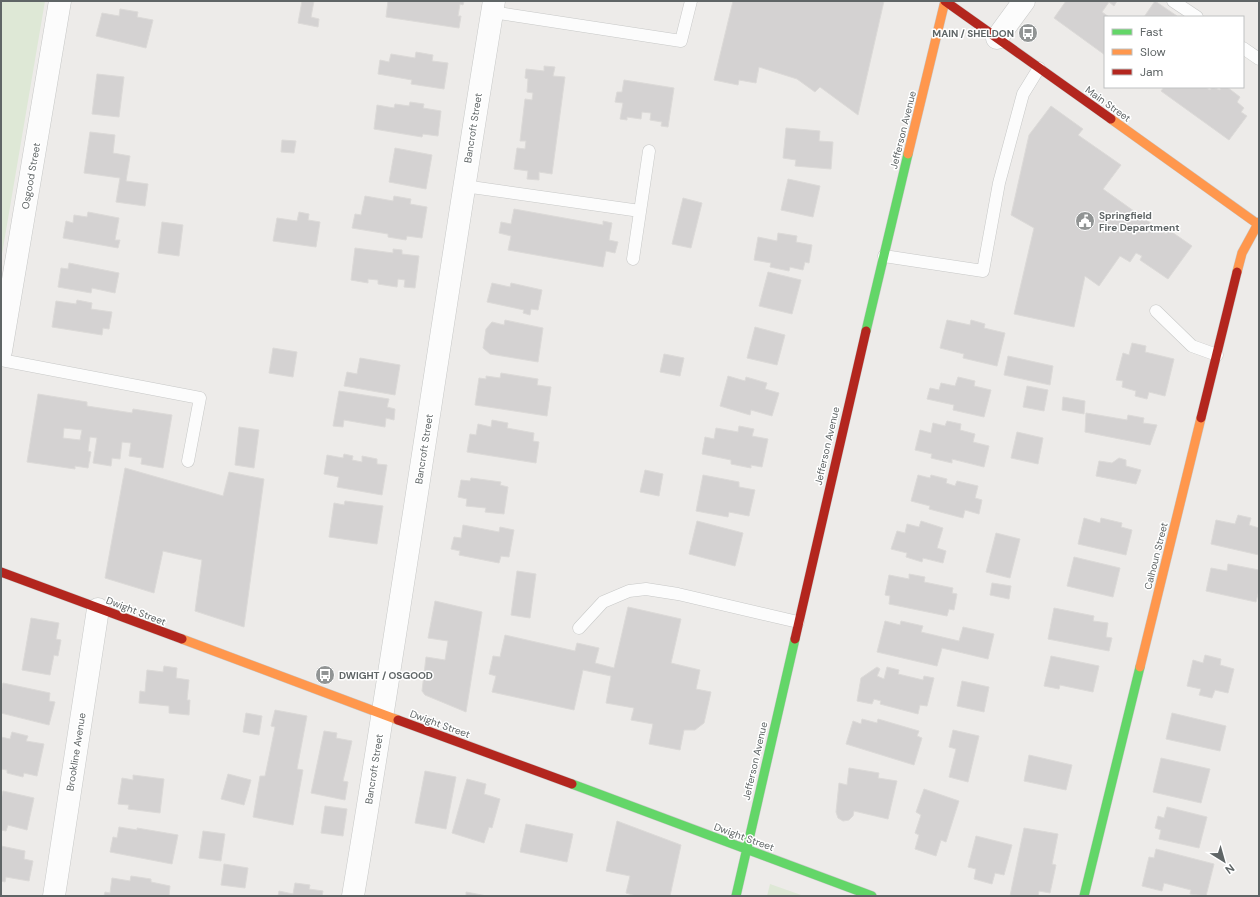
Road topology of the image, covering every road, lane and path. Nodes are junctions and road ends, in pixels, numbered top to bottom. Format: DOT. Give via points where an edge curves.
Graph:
graph roads {
  1 [pos="60,1"];
  2 [pos="691,1"];
  3 [pos="945,1"];
  4 [pos="1024,1"];
  5 [pos="1173,1"];
  6 [pos="493,7"];
  7 [pos="1196,16"];
  8 [pos="997,38"];
  9 [pos="1244,49"];
  10 [pos="1259,59"];
  11 [pos="1039,68"];
  12 [pos="649,151"];
  13 [pos="464,186"];
  14 [pos="640,211"];
  15 [pos="1258,224"];
  16 [pos="884,256"];
  17 [pos="633,259"];
  18 [pos="1156,311"];
  19 [pos="1,352"];
  20 [pos="1217,355"];
  21 [pos="1,360"];
  22 [pos="188,461"];
  23 [pos="1,572"];
  24 [pos="98,608"];
  25 [pos="798,622"];
  26 [pos="579,628"];
  27 [pos="383,715"];
  28 [pos="747,850"];
  29 [pos="54,896"];
  30 [pos="353,896"];
  31 [pos="736,896"];
  32 [pos="872,896"];
  33 [pos="1084,896"];
  1 -- 19 [label="street, Osgood Street"];
  2 -- 6 [label="lane" via="681,41"];
  3 -- 8 [label="street, Main Street"];
  3 -- 16 [label="street, Jefferson Avenue"];
  4 -- 8 [label="street"];
  5 -- 7 [label="lane"];
  6 -- 13 [label="street, Bancroft Street"];
  8 -- 11 [label="street, Main Street"];
  9 -- 10 [label="lane"];
  11 -- 15 [label="street, Main Street"];
  11 -- 16 [label="lane" via="1023,94 999,183 983,271"];
  12 -- 14 [label="lane"];
  13 -- 14 [label="lane"];
  13 -- 27 [label="street, Bancroft Street"];
  14 -- 17 [label="lane"];
  15 -- 20 [label="street, Calhoun Street" via="1242,253"];
  16 -- 25 [label="street, Jefferson Avenue"];
  18 -- 20 [label="lane" via="1192,346"];
  20 -- 33 [label="street, Calhoun Street"];
  21 -- 22 [label="lane" via="200,398"];
  23 -- 24 [label="street, Dwight Street"];
  24 -- 27 [label="street, Dwight Street"];
  24 -- 29 [label="street, Brookline Avenue"];
  25 -- 26 [label="lane" via="646,589 629,591 603,602"];
  25 -- 28 [label="street, Jefferson Avenue"];
  27 -- 28 [label="street, Dwight Street"];
  27 -- 30 [label="street, Bancroft Street"];
  28 -- 31 [label="street, Jefferson Avenue"];
  28 -- 32 [label="street, Dwight Street"];
}
